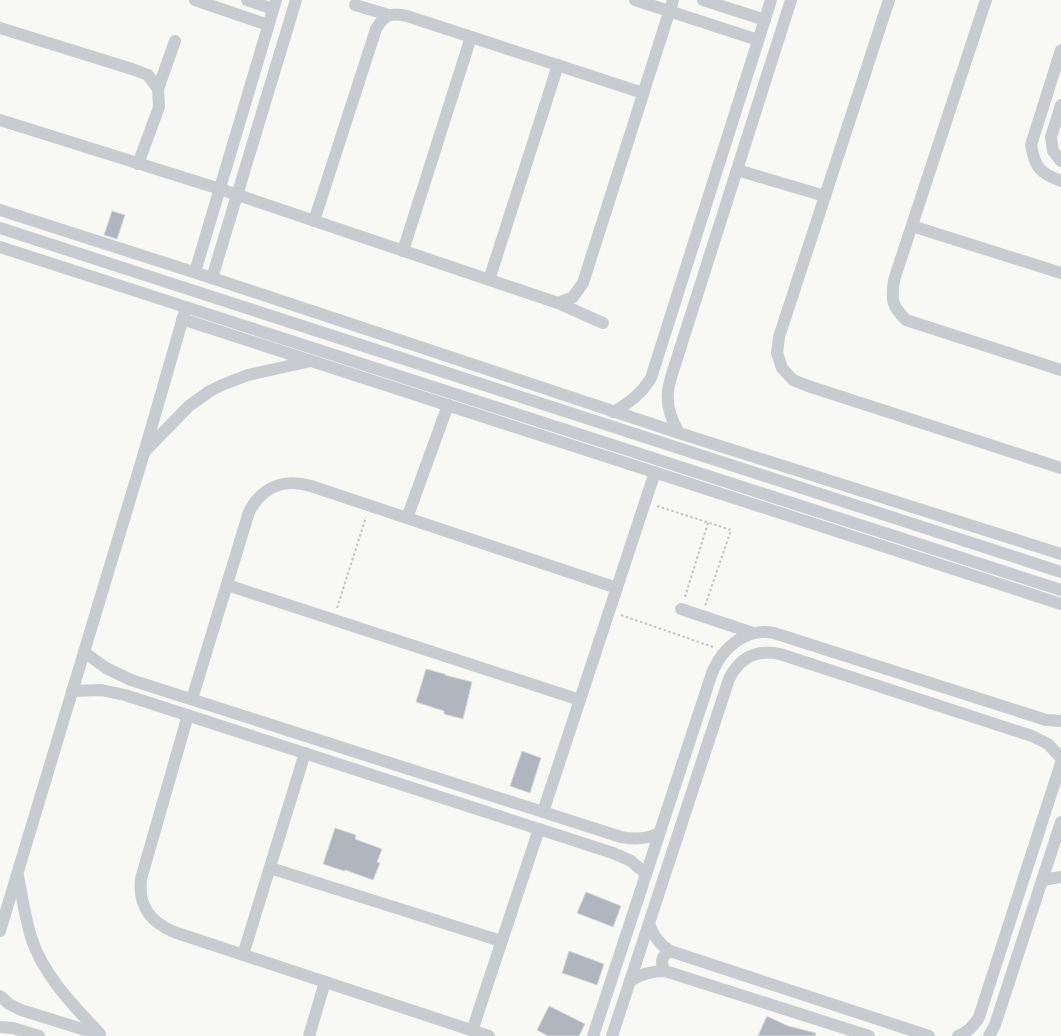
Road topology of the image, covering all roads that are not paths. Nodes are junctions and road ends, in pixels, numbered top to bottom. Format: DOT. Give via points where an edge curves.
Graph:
graph roads {
  1 [pos="195,0"];
  2 [pos="247,0"];
  3 [pos="296,0"];
  4 [pos="634,0"];
  5 [pos="704,0"];
  6 [pos="771,0"];
  7 [pos="792,0"];
  8 [pos="889,0"];
  9 [pos="986,0"];
  10 [pos="274,4"];
  11 [pos="355,5"];
  12 [pos="671,6"];
  13 [pos="389,15"];
  14 [pos="765,20"];
  15 [pos="268,25"];
  16 [pos="0,28"];
  17 [pos="472,38"];
  18 [pos="758,40"];
  19 [pos="175,41"];
  20 [pos="1061,50"];
  21 [pos="558,65"];
  22 [pos="158,89"];
  23 [pos="643,93"];
  24 [pos="1061,105"];
  25 [pos="0,120"];
  26 [pos="1061,161"];
  27 [pos="138,164"];
  28 [pos="737,170"];
  29 [pos="1061,181"];
  30 [pos="220,189"];
  31 [pos="237,195"];
  32 [pos="825,196"];
  33 [pos="0,210"];
  34 [pos="314,221"];
  35 [pos="912,226"];
  36 [pos="0,228"];
  37 [pos="0,247"];
  38 [pos="403,251"];
  39 [pos="195,272"];
  40 [pos="1061,273"];
  41 [pos="212,278"];
  42 [pos="489,280"];
  43 [pos="190,290"];
  44 [pos="558,303"];
  45 [pos="184,313"];
  46 [pos="603,324"];
  47 [pos="662,346"];
  48 [pos="680,349"];
  49 [pos="312,361"];
  50 [pos="1061,370"];
  51 [pos="448,405"];
  52 [pos="614,412"];
  53 [pos="517,420"];
  54 [pos="679,433"];
  55 [pos="144,453"];
  56 [pos="1061,468"];
  57 [pos="655,472"];
  58 [pos="407,518"];
  59 [pos="1061,554"];
  60 [pos="1061,572"];
  61 [pos="227,585"];
  62 [pos="617,588"];
  63 [pos="1061,590"];
  64 [pos="1061,604"];
  65 [pos="681,609"];
  66 [pos="753,633"];
  67 [pos="84,652"];
  68 [pos="72,691"];
  69 [pos="192,699"];
  70 [pos="580,700"];
  71 [pos="188,715"];
  72 [pos="1046,720"];
  73 [pos="1061,721"];
  74 [pos="1040,739"];
  75 [pos="305,753"];
  76 [pos="1061,758"];
  77 [pos="1061,763"];
  78 [pos="544,812"];
  79 [pos="1061,822"];
  80 [pos="539,829"];
  81 [pos="659,833"];
  82 [pos="627,838"];
  83 [pos="1058,841"];
  84 [pos="622,857"];
  85 [pos="270,868"];
  86 [pos="18,872"];
  87 [pos="646,874"];
  88 [pos="1061,877"];
  89 [pos="1042,880"];
  90 [pos="649,924"];
  91 [pos="0,932"];
  92 [pos="502,941"];
  93 [pos="670,951"];
  94 [pos="243,955"];
  95 [pos="665,971"];
  96 [pos="630,981"];
  97 [pos="325,982"];
  98 [pos="0,996"];
  99 [pos="17,1008"];
  100 [pos="4,1027"];
  101 [pos="472,1031"];
  102 [pos="103,1035"];
  103 [pos="39,1036"];
  104 [pos="309,1036"];
  105 [pos="489,1036"];
  106 [pos="593,1036"];
  107 [pos="612,1036"];
  108 [pos="869,1036"];
  109 [pos="929,1036"];
  110 [pos="958,1036"];
  111 [pos="989,1036"];
  1 -- 15 [label="street"];
  2 -- 10 [label="street"];
  3 -- 31 [label="street"];
  4 -- 12 [label="street"];
  5 -- 14 [label="street"];
  6 -- 14 [label="street"];
  7 -- 28 [label="street"];
  8 -- 32 [label="street"];
  9 -- 35 [label="street"];
  10 -- 15 [label="street"];
  11 -- 13 [label="street"];
  12 -- 18 [label="street"];
  12 -- 23 [label="street"];
  13 -- 17 [label="street" via="398,14"];
  13 -- 34 [label="street" via="376,28"];
  14 -- 18 [label="street"];
  15 -- 30 [label="street"];
  16 -- 22 [label="street" via="132,69 148,76"];
  17 -- 21 [label="street"];
  17 -- 38 [label="street"];
  18 -- 47 [label="street"];
  19 -- 22 [label="street"];
  20 -- 29 [label="street" via="1031,146 1033,160 1041,172"];
  21 -- 23 [label="street"];
  21 -- 42 [label="street"];
  22 -- 27 [label="street" via="158,106"];
  23 -- 44 [label="street" via="583,283 574,297"];
  24 -- 26 [label="street" via="1051,137 1053,151"];
  25 -- 27 [label="street"];
  27 -- 30 [label="street"];
  28 -- 32 [label="street"];
  28 -- 48 [label="street"];
  30 -- 31 [label="street"];
  30 -- 39 [label="street"];
  31 -- 34 [label="street"];
  31 -- 41 [label="street"];
  32 -- 56 [label="street" via="779,337 776,352 782,368 793,380 808,386"];
  33 -- 39 [label="street"];
  34 -- 38 [label="street"];
  35 -- 40 [label="street"];
  35 -- 50 [label="street" via="892,295 896,310 906,320"];
  36 -- 43 [label="street"];
  37 -- 45 [label="street"];
  38 -- 42 [label="street"];
  39 -- 41 [label="street"];
  41 -- 52 [label="street"];
  42 -- 44 [label="street"];
  43 -- 45 [label="street"];
  43 -- 60 [label="street"];
  44 -- 46 [label="street"];
  45 -- 49 [label="street"];
  45 -- 53 [label="street"];
  45 -- 55 [label="street"];
  47 -- 48 [label="street"];
  47 -- 52 [label="street" via="652,378 632,401"];
  48 -- 54 [label="street" via="668,392 672,417"];
  49 -- 51 [label="street"];
  49 -- 55 [label="street" via="248,375 222,385 188,406"];
  51 -- 53 [label="street"];
  51 -- 58 [label="street"];
  52 -- 54 [label="street"];
  53 -- 57 [label="street"];
  53 -- 63 [label="street"];
  54 -- 59 [label="street"];
  55 -- 67 [label="street"];
  57 -- 62 [label="street"];
  57 -- 64 [label="street"];
  58 -- 61 [label="street" via="302,484 285,484 257,499 249,512"];
  58 -- 62 [label="street"];
  61 -- 69 [label="street"];
  61 -- 70 [label="street"];
  62 -- 70 [label="street"];
  65 -- 66 [label="street"];
  66 -- 72 [label="street" via="774,633"];
  66 -- 81 [label="street" via="725,650 715,665"];
  67 -- 68 [label="street"];
  67 -- 69 [label="street" via="118,674"];
  68 -- 71 [label="street" via="113,692"];
  68 -- 86 [label="street"];
  69 -- 78 [label="street"];
  70 -- 78 [label="street"];
  71 -- 75 [label="street"];
  71 -- 94 [label="street" via="143,872 140,886 142,901 149,915 166,929"];
  72 -- 73 [label="street"];
  72 -- 74 [label="street" via="1047,731"];
  74 -- 76 [label="street"];
  74 -- 90 [label="street" via="780,654 757,653 737,666 729,679"];
  75 -- 80 [label="street"];
  75 -- 85 [label="street"];
  77 -- 110 [label="street" via="979,1016 972,1027"];
  78 -- 82 [label="street"];
  79 -- 83 [label="street"];
  80 -- 84 [label="street"];
  80 -- 92 [label="street"];
  81 -- 82 [label="street" via="640,839"];
  81 -- 87 [label="street"];
  82 -- 84 [label="street" via="628,851"];
  83 -- 89 [label="street"];
  84 -- 87 [label="street"];
  85 -- 92 [label="street"];
  85 -- 94 [label="street"];
  86 -- 91 [label="street"];
  86 -- 102 [label="street" via="26,919 38,955 58,987"];
  87 -- 106 [label="street"];
  88 -- 89 [label="street"];
  89 -- 111 [label="street"];
  90 -- 93 [label="street" via="658,941"];
  90 -- 96 [label="street"];
  92 -- 101 [label="street"];
  93 -- 95 [label="street" via="662,961"];
  93 -- 109 [label="street"];
  94 -- 97 [label="street"];
  95 -- 96 [label="street" via="650,972"];
  95 -- 108 [label="street"];
  96 -- 107 [label="street"];
  97 -- 101 [label="street"];
  97 -- 104 [label="street"];
  98 -- 99 [label="street"];
  99 -- 100 [label="street" via="11,1012"];
  99 -- 102 [label="street"];
  100 -- 103 [label="street"];
  101 -- 105 [label="street"];
}
